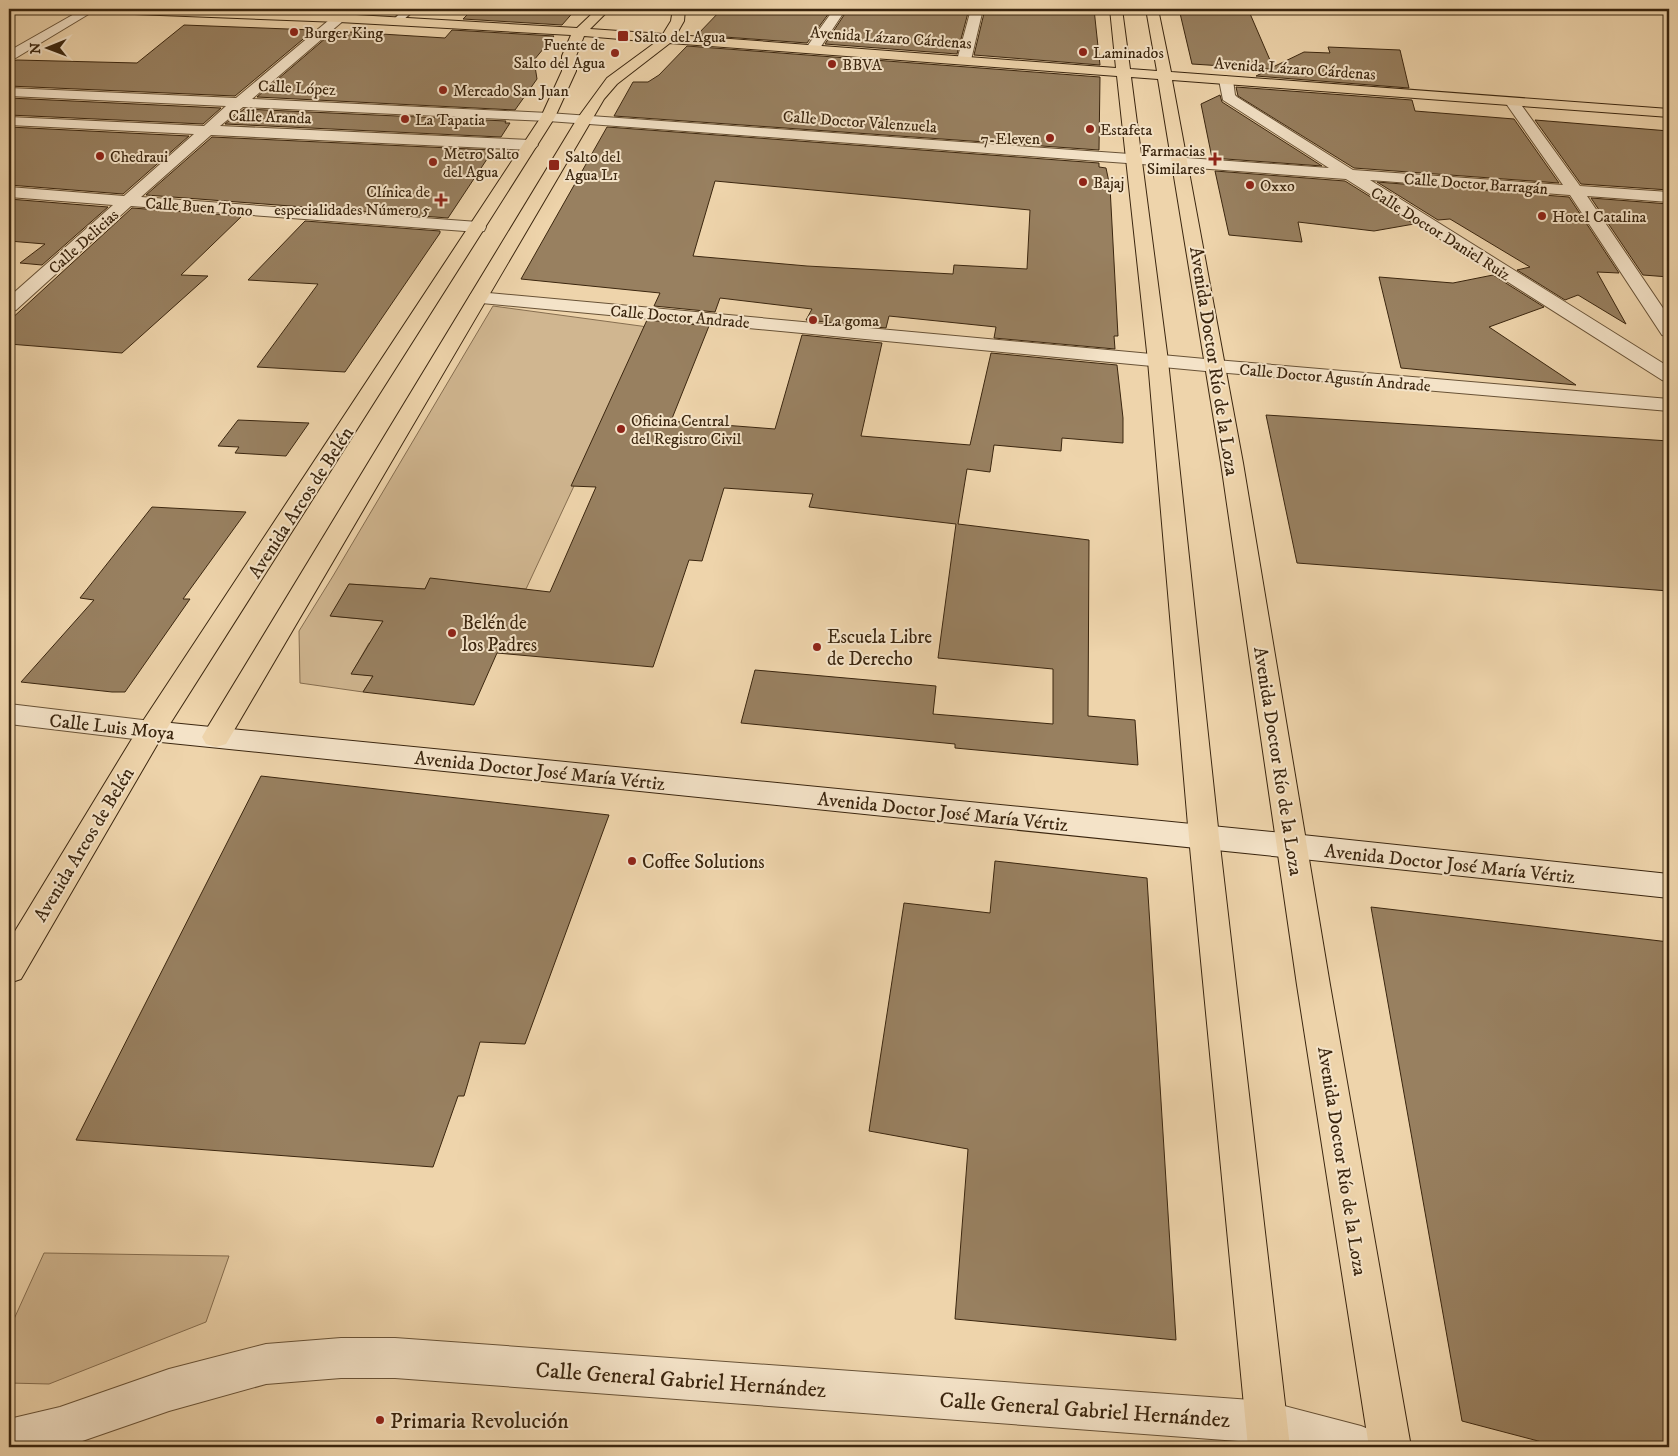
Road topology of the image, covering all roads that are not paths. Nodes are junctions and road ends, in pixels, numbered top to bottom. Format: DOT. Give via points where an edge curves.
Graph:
graph roads {
  1 [pos="91,9"];
  2 [pos="109,9"];
  3 [pos="410,9"];
  4 [pos="604,9"];
  5 [pos="679,9"];
  6 [pos="840,9"];
  7 [pos="978,9"];
  8 [pos="1116,9"];
  9 [pos="1152,9"];
  10 [pos="339,18"];
  11 [pos="397,21"];
  12 [pos="580,32"];
  13 [pos="667,38"];
  14 [pos="814,48"];
  15 [pos="9,56"];
  16 [pos="964,60"];
  17 [pos="1123,72"];
  18 [pos="1165,76"];
  19 [pos="1226,80"];
  20 [pos="9,92"];
  21 [pos="241,102"];
  22 [pos="1512,102"];
  23 [pos="1669,113"];
  24 [pos="548,117"];
  25 [pos="584,119"];
  26 [pos="9,121"];
  27 [pos="206,131"];
  28 [pos="530,145"];
  29 [pos="1134,158"];
  30 [pos="1182,162"];
  31 [pos="1346,173"];
  32 [pos="1575,190"];
  33 [pos="9,192"];
  34 [pos="1669,197"];
  35 [pos="127,201"];
  36 [pos="478,227"];
  37 [pos="478,298"];
  38 [pos="9,306"];
  39 [pos="1669,331"];
  40 [pos="882,335"];
  41 [pos="1158,361"];
  42 [pos="1216,366"];
  43 [pos="1669,376"];
  44 [pos="1669,405"];
  45 [pos="9,714"];
  46 [pos="151,731"];
  47 [pos="216,737"];
  48 [pos="1204,837"];
  49 [pos="1293,846"];
  50 [pos="1669,886"];
  51 [pos="9,969"];
  52 [pos="1267,1435"];
  53 [pos="9,1440"];
  54 [pos="1361,1447"];
  55 [pos="1390,1447"];
  1 -- 15 [label="street"];
  2 -- 10 [label="main road, Avenida Lázaro Cárdenas"];
  3 -- 11 [label="street"];
  4 -- 12 [label="main road"];
  5 -- 13 [label="main road"];
  6 -- 14 [label="street"];
  7 -- 16 [label="street"];
  8 -- 17 [label="main road"];
  9 -- 18 [label="main road, Avenida Doctor Río de la Loza"];
  10 -- 11 [label="main road, Avenida Lázaro Cárdenas"];
  10 -- 21 [label="street, Calle Delicias"];
  11 -- 12 [label="main road, Avenida Lázaro Cárdenas"];
  12 -- 13 [label="main road, Avenida Lázaro Cárdenas"];
  12 -- 24 [label="main road, Avenida Arcos de Belén" via="573,45 566,79"];
  13 -- 14 [label="main road, Avenida Lázaro Cárdenas"];
  13 -- 25 [label="main road" via="610,83"];
  14 -- 16 [label="main road, Avenida Lázaro Cárdenas"];
  16 -- 17 [label="main road, Avenida Lázaro Cárdenas"];
  17 -- 18 [label="main road, Avenida Lázaro Cárdenas"];
  17 -- 29 [label="main road"];
  18 -- 19 [label="main road, Avenida Lázaro Cárdenas"];
  18 -- 30 [label="main road, Avenida Doctor Río de la Loza"];
  19 -- 22 [label="main road, Avenida Lázaro Cárdenas"];
  19 -- 31 [label="street, Calle Doctor Daniel Ruiz" via="1228,97"];
  20 -- 21 [label="street, Calle López"];
  21 -- 24 [label="street, Calle López"];
  21 -- 27 [label="street, Calle Delicias"];
  22 -- 23 [label="main road, Avenida Lázaro Cárdenas"];
  22 -- 32 [label="street"];
  24 -- 25 [label="street, Calle López"];
  24 -- 28 [label="main road, Avenida Arcos de Belén"];
  25 -- 29 [label="street, Calle Doctor Valenzuela"];
  25 -- 37 [label="main road"];
  26 -- 27 [label="street, Calle Aranda"];
  27 -- 28 [label="street, Calle Aranda"];
  27 -- 35 [label="street, Calle Delicias"];
  28 -- 36 [label="main road, Avenida Arcos de Belén"];
  29 -- 30 [label="street, Calle Doctor Barragán"];
  29 -- 41 [label="main road"];
  30 -- 31 [label="street, Calle Doctor Barragán"];
  30 -- 42 [label="main road, Avenida Doctor Río de la Loza"];
  31 -- 32 [label="street, Calle Doctor Barragán"];
  31 -- 43 [label="street, Calle Doctor Daniel Ruiz"];
  32 -- 34 [label="street, Calle Doctor Barragán"];
  32 -- 39 [label="street"];
  33 -- 35 [label="street, Calle Buen Tono"];
  35 -- 36 [label="street, Calle Buen Tono"];
  35 -- 38 [label="street, Calle Delicias"];
  36 -- 46 [label="main road, Avenida Arcos de Belén"];
  37 -- 40 [label="street, Calle Doctor Andrade"];
  37 -- 47 [label="main road"];
  40 -- 41 [label="street, Calle Doctor Agustín Andrade"];
  41 -- 42 [label="street, Calle Doctor Agustín Andrade"];
  41 -- 48 [label="main road"];
  42 -- 44 [label="street, Calle Doctor Agustín Andrade"];
  42 -- 49 [label="main road, Avenida Doctor Río de la Loza"];
  45 -- 46 [label="street, Calle Luis Moya"];
  46 -- 47 [label="street, Calle Luis Moya"];
  46 -- 51 [label="main road, Avenida Arcos de Belén"];
  47 -- 48 [label="street, Avenida Doctor José María Vértiz"];
  48 -- 49 [label="street, Avenida Doctor José María Vértiz"];
  48 -- 52 [label="main road"];
  49 -- 50 [label="street, Avenida Doctor José María Vértiz"];
  49 -- 55 [label="main road, Avenida Doctor Río de la Loza"];
  52 -- 53 [label="street, Calle General Gabriel Hernández" via="414,1359 341,1358 266,1364 169,1390 60,1428"];
  52 -- 54 [label="street, Calle General Gabriel Hernández"];
}
